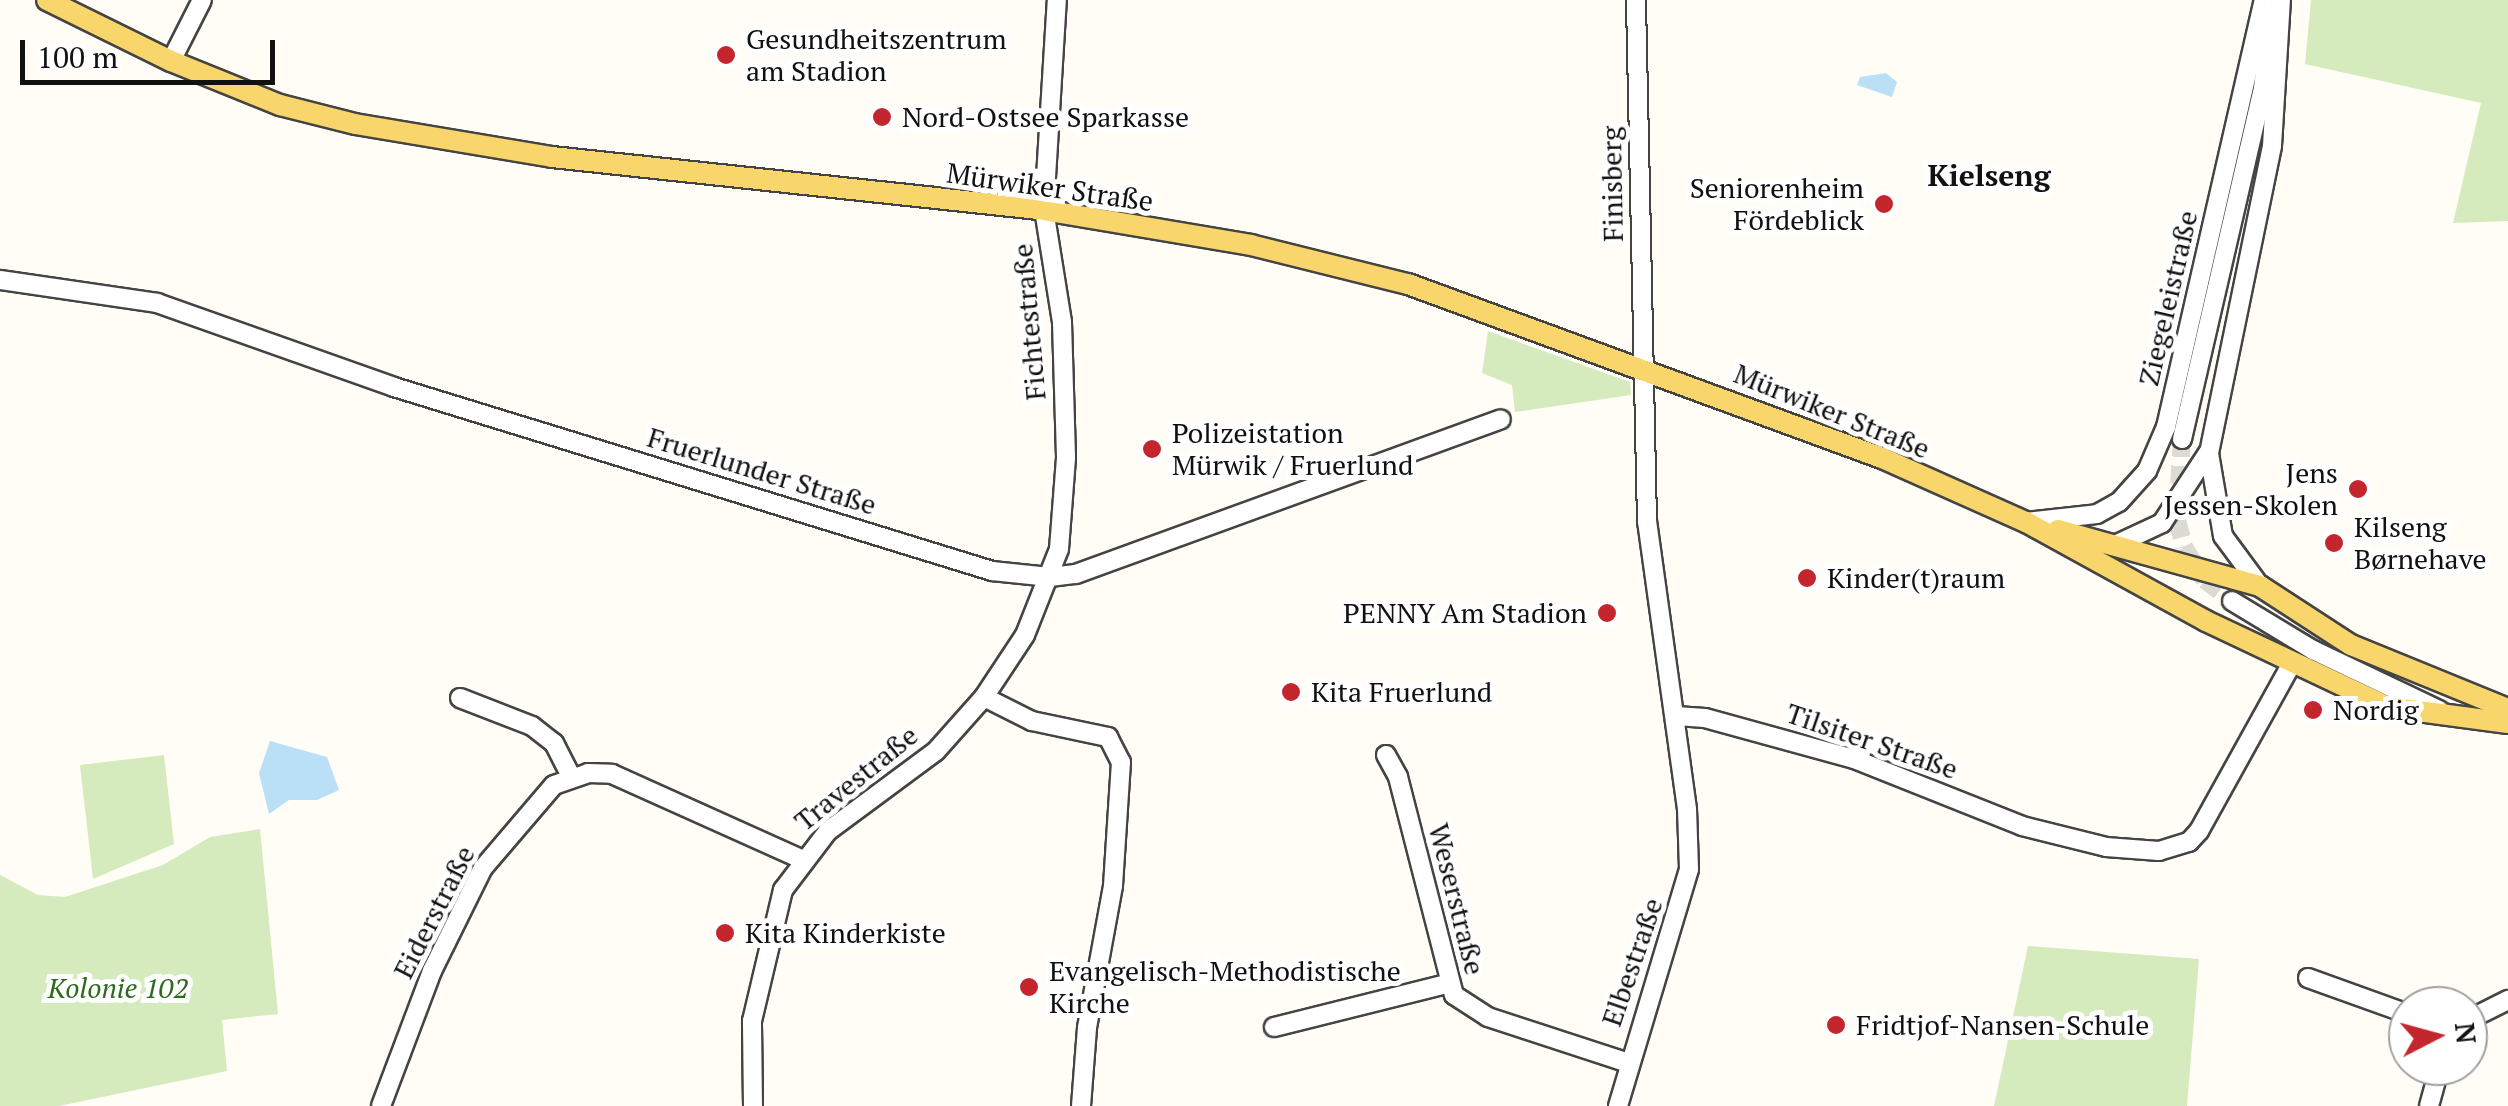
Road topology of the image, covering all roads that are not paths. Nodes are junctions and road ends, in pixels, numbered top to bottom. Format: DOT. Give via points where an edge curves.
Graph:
graph roads {
  1 [pos="47,0"];
  2 [pos="202,0"];
  3 [pos="1057,0"];
  4 [pos="1636,0"];
  5 [pos="2264,0"];
  6 [pos="2273,0"];
  7 [pos="2281,0"];
  8 [pos="171,61"];
  9 [pos="1044,210"];
  10 [pos="0,280"];
  11 [pos="1643,367"];
  12 [pos="1501,419"];
  13 [pos="2182,438"];
  14 [pos="2208,453"];
  15 [pos="2026,522"];
  16 [pos="2052,535"];
  17 [pos="2118,545"];
  18 [pos="1050,577"];
  19 [pos="2260,586"];
  20 [pos="2232,601"];
  21 [pos="2292,663"];
  22 [pos="984,696"];
  23 [pos="460,698"];
  24 [pos="2508,708"];
  25 [pos="1676,716"];
  26 [pos="2458,719"];
  27 [pos="2508,723"];
  28 [pos="1386,755"];
  29 [pos="570,776"];
  30 [pos="800,859"];
  31 [pos="2308,978"];
  32 [pos="1446,984"];
  33 [pos="2388,1007"];
  34 [pos="1274,1027"];
  35 [pos="1626,1062"];
  36 [pos="381,1106"];
  37 [pos="754,1106"];
  38 [pos="1081,1106"];
  39 [pos="1618,1106"];
  1 -- 8 [label="main road, Mürwiker Straße"];
  2 -- 8 [label="street"];
  3 -- 9 [label="street, Fichtestraße"];
  4 -- 11 [label="street, Finisberg"];
  5 -- 15 [label="street, Ziegeleistraße" via="2166,427 2147,471 2120,502 2097,514"];
  6 -- 13 [label="street, Ziegeleistraße" via="2263,88"];
  7 -- 14 [label="street" via="2272,146"];
  8 -- 9 [label="main road, Mürwiker Straße" via="280,105 446,140"];
  9 -- 11 [label="main road, Mürwiker Straße" via="1331,263"];
  9 -- 18 [label="street, Fichtestraße" via="1062,322 1066,457 1064,522"];
  10 -- 18 [label="street, Fruerlunder Straße" via="157,303 394,386 956,560"];
  11 -- 15 [label="main road, Mürwiker Straße"];
  11 -- 25 [label="street" via="1647,522"];
  12 -- 18 [label="street, Fruerlunder Straße" via="1089,569"];
  14 -- 17 [label="street" via="2162,524"];
  14 -- 19 [label="street" via="2223,536"];
  15 -- 16 [label="main road, Mürwiker Straße"];
  15 -- 17 [label="main road, Mürwiker Straße"];
  16 -- 17 [label="street" via="2081,545"];
  16 -- 21 [label="main road, Mürwiker Straße"];
  17 -- 19 [label="main road, Mürwiker Straße"];
  18 -- 22 [label="street, Travestraße" via="1025,635"];
  19 -- 24 [label="main road, Mürwiker Straße" via="2351,645"];
  20 -- 26 [label="street" via="2314,650"];
  21 -- 25 [label="street, Tilsiter Straße" via="2199,831 2189,842 2159,851 2106,847 2022,826 1854,759"];
  21 -- 26 [label="main road, Mürwiker Straße" via="2388,707"];
  22 -- 30 [label="street, Travestraße" via="936,751"];
  22 -- 38 [label="street" via="1032,721 1108,737 1121,762 1114,886 1086,1028"];
  23 -- 29 [label="street" via="532,726 554,743"];
  25 -- 35 [label="street, Elbestraße" via="1688,869 1670,946"];
  26 -- 27 [label="main road, Mürwiker Straße"];
  28 -- 32 [label="street, Weserstraße" via="1398,778"];
  29 -- 30 [label="street" via="612,774"];
  29 -- 36 [label="street, Eiderstraße" via="534,804 482,868 424,989"];
  30 -- 37 [label="street, Travestraße" via="783,890 762,964 752,1021"];
  31 -- 33 [label="street"];
  32 -- 34 [label="street"];
  32 -- 35 [label="street, Weserstraße" via="1488,1017"];
  35 -- 39 [label="street, Elbestraße"];
}
